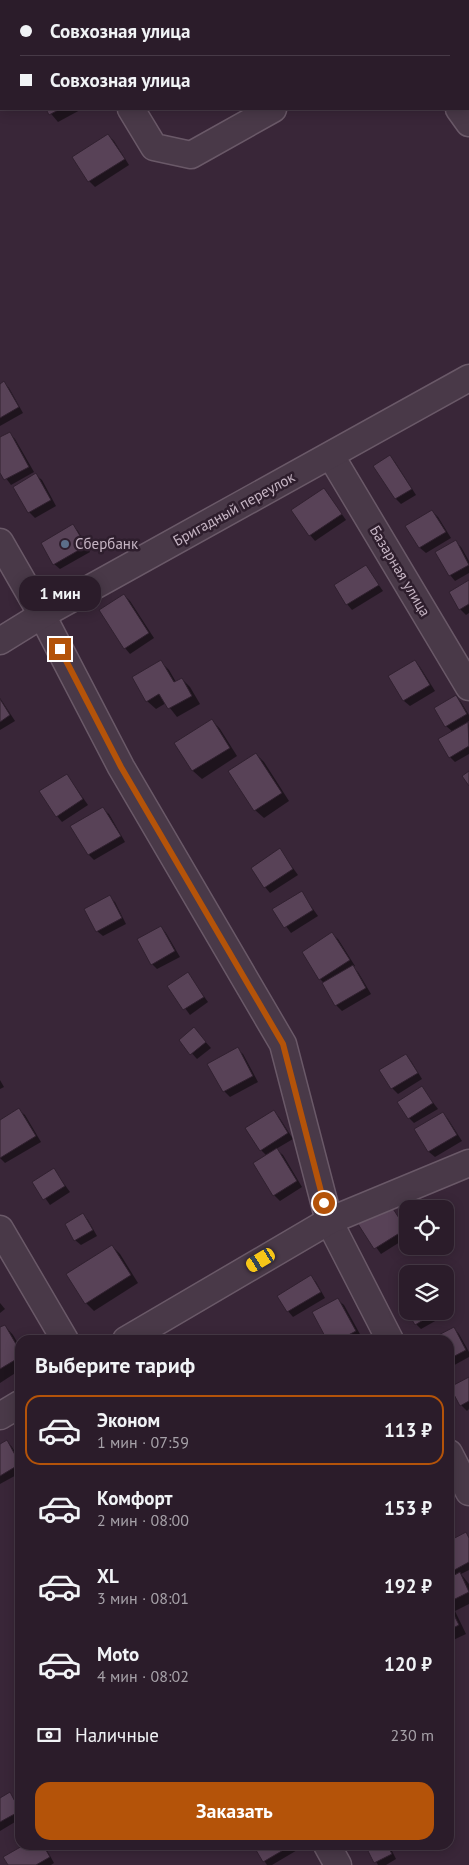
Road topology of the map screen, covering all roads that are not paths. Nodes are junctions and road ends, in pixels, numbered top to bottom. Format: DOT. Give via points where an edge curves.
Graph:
graph roads {
  1 [pos="132,110"];
  2 [pos="271,110"];
  3 [pos="460,110"];
  4 [pos="469,123"];
  5 [pos="469,378"];
  6 [pos="331,456"];
  7 [pos="0,542"];
  8 [pos="42,616"];
  9 [pos="0,641"];
  10 [pos="469,687"];
  11 [pos="469,1163"];
  12 [pos="328,1221"];
  13 [pos="0,1229"];
  14 [pos="62,1335"];
  15 [pos="134,1335"];
  16 [pos="387,1335"];
  17 [pos="15,1407"];
  18 [pos="0,1416"];
  19 [pos="454,1463"];
  20 [pos="469,1492"];
  21 [pos="330,1850"];
  22 [pos="338,1865"];
  1 -- 2 [label="street" via="154,147 191,155"];
  3 -- 4 [label="street"];
  5 -- 6 [label="street, Бригадный переулок"];
  6 -- 8 [label="street, Бригадный переулок"];
  6 -- 10 [label="street, Базарная улица"];
  7 -- 8 [label="street"];
  8 -- 9 [label="street, Бригадный переулок"];
  8 -- 12 [label="street" via="121,767 283,1044"];
  11 -- 12 [label="street"];
  12 -- 15 [label="street"];
  12 -- 16 [label="street"];
  13 -- 14 [label="street"];
  17 -- 18 [label="street"];
  19 -- 20 [label="street"];
  21 -- 22 [label="street"];
}
